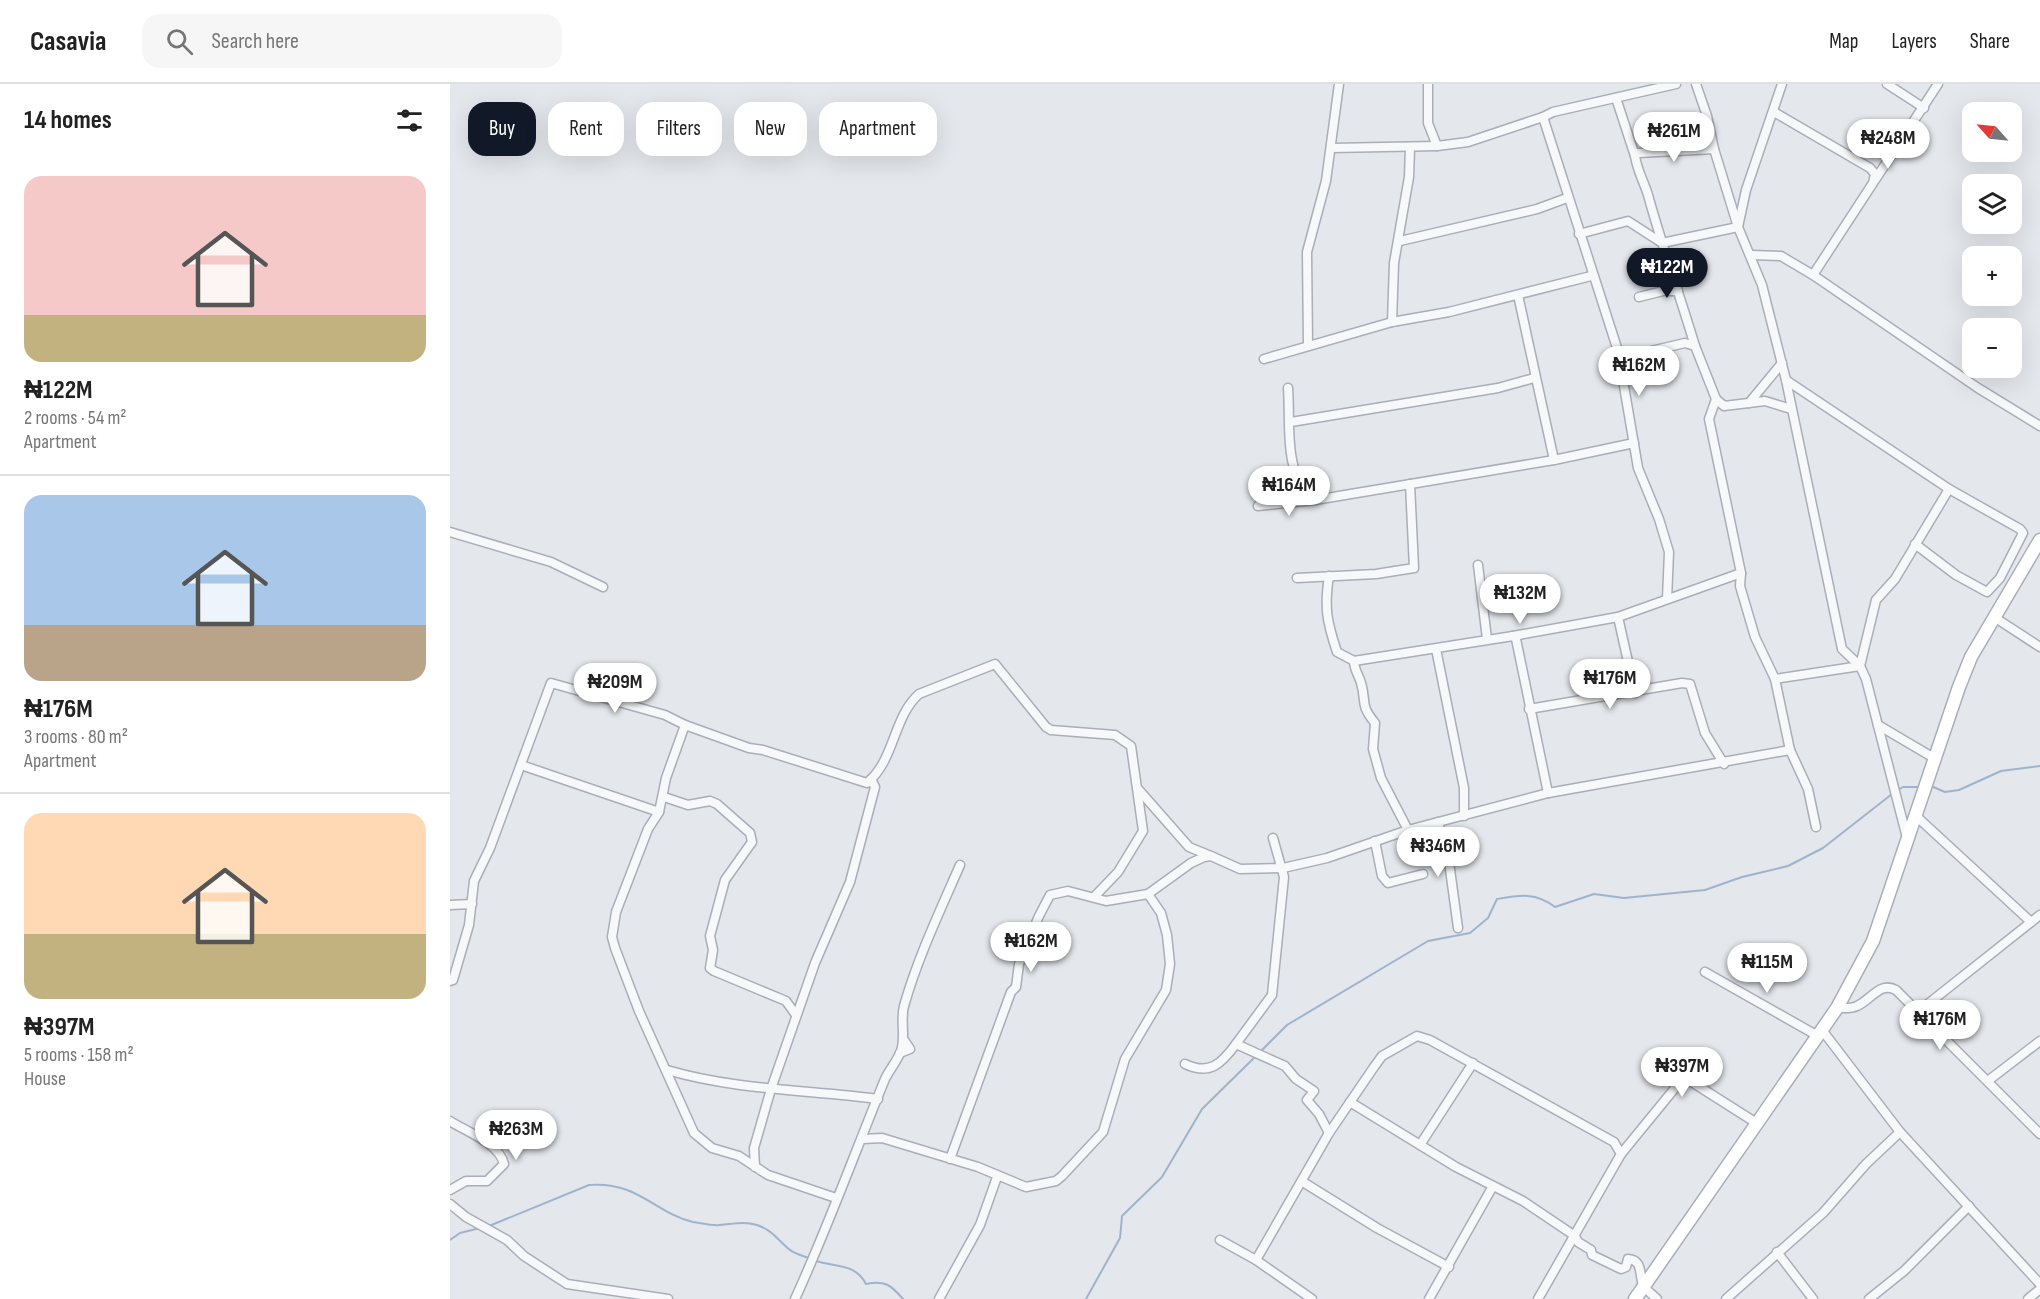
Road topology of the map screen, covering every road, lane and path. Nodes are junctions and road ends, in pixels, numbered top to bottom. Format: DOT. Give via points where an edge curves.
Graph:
graph roads {
  1 [pos="1339,84"];
  2 [pos="1428,84"];
  3 [pos="1676,84"];
  4 [pos="1696,84"];
  5 [pos="1782,84"];
  6 [pos="1887,84"];
  7 [pos="1938,84"];
  8 [pos="1616,98"];
  9 [pos="1924,108"];
  10 [pos="1774,112"];
  11 [pos="1543,117"];
  12 [pos="1437,146"];
  13 [pos="1331,148"];
  14 [pos="1410,148"];
  15 [pos="1714,149"];
  16 [pos="1635,156"];
  17 [pos="1874,183"];
  18 [pos="1567,198"];
  19 [pos="1738,227"];
  20 [pos="1579,234"];
  21 [pos="1400,241"];
  22 [pos="1662,243"];
  23 [pos="1752,255"];
  24 [pos="1813,275"];
  25 [pos="1591,276"];
  26 [pos="1678,291"];
  27 [pos="1518,296"];
  28 [pos="1639,297"];
  29 [pos="1392,322"];
  30 [pos="1308,346"];
  31 [pos="1695,346"];
  32 [pos="1618,351"];
  33 [pos="1264,359"];
  34 [pos="1782,363"];
  35 [pos="1534,378"];
  36 [pos="1786,380"];
  37 [pos="1288,388"];
  38 [pos="1718,403"];
  39 [pos="1749,403"];
  40 [pos="1791,409"];
  41 [pos="1290,422"];
  42 [pos="2040,426"];
  43 [pos="1634,442"];
  44 [pos="1554,460"];
  45 [pos="1410,484"];
  46 [pos="1949,489"];
  47 [pos="1315,500"];
  48 [pos="1258,506"];
  49 [pos="450,532"];
  50 [pos="2040,540"];
  51 [pos="1915,544"];
  52 [pos="1478,565"];
  53 [pos="1741,573"];
  54 [pos="1329,576"];
  55 [pos="1297,578"];
  56 [pos="2000,578"];
  57 [pos="2012,586"];
  58 [pos="603,587"];
  59 [pos="1667,599"];
  60 [pos="1618,616"];
  61 [pos="1994,617"];
  62 [pos="1513,636"];
  63 [pos="1486,639"];
  64 [pos="2040,647"];
  65 [pos="1436,649"];
  66 [pos="1354,661"];
  67 [pos="1860,666"];
  68 [pos="1775,679"];
  69 [pos="1635,693"];
  70 [pos="1529,709"];
  71 [pos="685,725"];
  72 [pos="1878,725"];
  73 [pos="1790,750"];
  74 [pos="1934,758"];
  75 [pos="1724,764"];
  76 [pos="521,765"];
  77 [pos="871,779"];
  78 [pos="1138,789"];
  79 [pos="1548,793"];
  80 [pos="664,797"];
  81 [pos="659,812"];
  82 [pos="1915,815"];
  83 [pos="1464,816"];
  84 [pos="1438,822"];
  85 [pos="1816,827"];
  86 [pos="1408,830"];
  87 [pos="1273,838"];
  88 [pos="1907,839"];
  89 [pos="1375,841"];
  90 [pos="1211,856"];
  91 [pos="960,866"];
  92 [pos="1283,868"];
  93 [pos="1423,874"];
  94 [pos="1148,894"];
  95 [pos="1094,897"];
  96 [pos="472,904"];
  97 [pos="450,905"];
  98 [pos="2040,915"];
  99 [pos="2031,922"];
  100 [pos="1458,928"];
  101 [pos="1705,972"];
  102 [pos="450,981"];
  103 [pos="1837,1008"];
  104 [pos="1919,1011"];
  105 [pos="796,1015"];
  106 [pos="1820,1033"];
  107 [pos="2040,1041"];
  108 [pos="1236,1044"];
  109 [pos="1473,1063"];
  110 [pos="1185,1064"];
  111 [pos="667,1070"];
  112 [pos="1989,1080"];
  113 [pos="771,1089"];
  114 [pos="878,1099"];
  115 [pos="1350,1102"];
  116 [pos="450,1121"];
  117 [pos="1758,1124"];
  118 [pos="1900,1132"];
  119 [pos="1329,1133"];
  120 [pos="2040,1134"];
  121 [pos="863,1139"];
  122 [pos="1420,1145"];
  123 [pos="1620,1154"];
  124 [pos="950,1159"];
  125 [pos="755,1167"];
  126 [pos="997,1177"];
  127 [pos="1303,1182"];
  128 [pos="1493,1186"];
  129 [pos="450,1190"];
  130 [pos="836,1198"];
  131 [pos="450,1204"];
  132 [pos="1969,1206"];
  133 [pos="1575,1236"];
  134 [pos="1220,1240"];
  135 [pos="1777,1252"];
  136 [pos="1256,1260"];
  137 [pos="1449,1267"];
  138 [pos="2040,1284"];
  139 [pos="1644,1287"];
  140 [pos="611,1289"];
  141 [pos="2040,1289"];
  142 [pos="610,1299"];
  143 [pos="669,1299"];
  144 [pos="795,1299"];
  145 [pos="939,1299"];
  146 [pos="1312,1299"];
  147 [pos="1429,1299"];
  148 [pos="1538,1299"];
  149 [pos="1635,1299"];
  150 [pos="1657,1299"];
  151 [pos="1726,1299"];
  152 [pos="1813,1299"];
  153 [pos="1869,1299"];
  154 [pos="2028,1299"];
  1 -- 13 [label="street"];
  2 -- 12 [label="street" via="1428,123"];
  3 -- 8 [label="street"];
  4 -- 15 [label="street"];
  5 -- 10 [label="street"];
  6 -- 9 [label="street"];
  7 -- 9 [label="street"];
  8 -- 11 [label="street"];
  8 -- 16 [label="street"];
  9 -- 17 [label="street"];
  10 -- 17 [label="street" via="1870,168 1875,174"];
  10 -- 19 [label="street" via="1746,190"];
  11 -- 12 [label="street" via="1468,142"];
  11 -- 18 [label="street"];
  12 -- 14 [label="street"];
  13 -- 14 [label="street"];
  13 -- 30 [label="street" via="1307,252"];
  14 -- 21 [label="street"];
  15 -- 16 [label="street" via="1676,149"];
  15 -- 19 [label="street"];
  16 -- 22 [label="street"];
  17 -- 24 [label="street"];
  18 -- 20 [label="street"];
  18 -- 21 [label="street" via="1537,209"];
  19 -- 22 [label="street"];
  19 -- 23 [label="street"];
  20 -- 22 [label="street" via="1628,221"];
  20 -- 25 [label="street"];
  21 -- 29 [label="street" via="1394,262"];
  22 -- 26 [label="street"];
  23 -- 24 [label="street" via="1781,256"];
  23 -- 34 [label="street"];
  24 -- 42 [label="street"];
  25 -- 27 [label="street"];
  25 -- 32 [label="street"];
  26 -- 28 [label="street"];
  26 -- 31 [label="street"];
  27 -- 29 [label="street"];
  27 -- 35 [label="street"];
  29 -- 30 [label="street"];
  30 -- 33 [label="street"];
  31 -- 32 [label="street" via="1685,343 1638,354"];
  31 -- 38 [label="street"];
  32 -- 43 [label="street"];
  34 -- 36 [label="street"];
  34 -- 39 [label="street"];
  35 -- 41 [label="street" via="1498,388"];
  35 -- 44 [label="street"];
  36 -- 40 [label="street"];
  36 -- 46 [label="street"];
  37 -- 41 [label="street"];
  38 -- 39 [label="street"];
  38 -- 53 [label="street" via="1709,419"];
  39 -- 40 [label="street" via="1765,401"];
  40 -- 67 [label="street" via="1842,649"];
  41 -- 47 [label="street" via="1292,467 1303,491"];
  43 -- 44 [label="street"];
  43 -- 59 [label="street" via="1643,484 1666,540"];
  44 -- 45 [label="street"];
  45 -- 47 [label="street"];
  45 -- 54 [label="street" via="1414,568"];
  46 -- 51 [label="street"];
  46 -- 56 [label="street" via="2023,533"];
  47 -- 48 [label="street"];
  49 -- 58 [label="street" via="550,562"];
  50 -- 57 [label="main road"];
  51 -- 56 [label="street" via="1980,590 1988,592"];
  51 -- 67 [label="street" via="1895,579 1876,600"];
  52 -- 63 [label="street"];
  53 -- 59 [label="street"];
  53 -- 68 [label="street" via="1740,586 1755,637"];
  54 -- 55 [label="street"];
  54 -- 66 [label="street" via="1324,606 1332,639 1337,652"];
  56 -- 57 [label="street"];
  57 -- 61 [label="main road"];
  59 -- 60 [label="street"];
  60 -- 62 [label="street"];
  60 -- 69 [label="street"];
  61 -- 64 [label="street"];
  61 -- 74 [label="main road" via="1971,657"];
  62 -- 63 [label="street"];
  62 -- 70 [label="street"];
  63 -- 65 [label="street"];
  65 -- 66 [label="street"];
  65 -- 83 [label="street" via="1464,788"];
  66 -- 86 [label="street" via="1365,711 1375,723 1373,749 1384,789"];
  67 -- 68 [label="street"];
  67 -- 72 [label="street"];
  68 -- 73 [label="street"];
  69 -- 70 [label="street"];
  69 -- 75 [label="street" via="1690,684 1705,733"];
  70 -- 79 [label="street"];
  71 -- 76 [label="street" via="665,715 551,683"];
  71 -- 77 [label="street" via="863,782"];
  71 -- 80 [label="street" via="666,778"];
  72 -- 74 [label="street"];
  72 -- 88 [label="street"];
  73 -- 75 [label="street"];
  73 -- 85 [label="street" via="1808,789"];
  74 -- 82 [label="main road"];
  75 -- 79 [label="street"];
  76 -- 81 [label="street"];
  76 -- 96 [label="street" via="474,881"];
  77 -- 78 [label="street" via="885,759 911,701 919,694 995,664 1051,730 1115,735 1125,740 1131,746"];
  77 -- 105 [label="street" via="875,787 850,882"];
  78 -- 90 [label="street" via="1189,847"];
  78 -- 95 [label="street" via="1143,831 1118,872"];
  79 -- 83 [label="street"];
  80 -- 81 [label="street"];
  80 -- 105 [label="street" via="688,805 710,801 750,833 752,842 722,890 710,936 710,968 786,1001"];
  81 -- 111 [label="street" via="648,829 616,912 612,937 639,1011"];
  82 -- 88 [label="main road"];
  82 -- 99 [label="street"];
  83 -- 84 [label="street"];
  84 -- 86 [label="street"];
  84 -- 100 [label="street" via="1449,862"];
  86 -- 89 [label="street"];
  87 -- 92 [label="street"];
  88 -- 103 [label="main road" via="1873,942"];
  89 -- 92 [label="street"];
  89 -- 93 [label="street" via="1382,876 1388,883"];
  90 -- 92 [label="street" via="1240,869"];
  90 -- 94 [label="street" via="1191,863"];
  91 -- 114 [label="street" via="909,990 902,1019 904,1040"];
  92 -- 108 [label="street" via="1284,900 1272,995"];
  94 -- 95 [label="street" via="1106,901"];
  94 -- 126 [label="street" via="1161,913 1167,935 1168,983 1125,1059 1103,1132 1056,1181 1026,1187"];
  95 -- 124 [label="street" via="1068,891 1050,895 1019,964 1016,987"];
  96 -- 97 [label="street"];
  96 -- 102 [label="street" via="466,936"];
  98 -- 99 [label="street"];
  99 -- 104 [label="street"];
  101 -- 106 [label="street"];
  103 -- 104 [label="street" via="1859,1005 1876,991 1891,987"];
  103 -- 106 [label="main road"];
  104 -- 112 [label="street"];
  105 -- 113 [label="street"];
  106 -- 117 [label="main road"];
  106 -- 118 [label="street"];
  107 -- 112 [label="street"];
  108 -- 110 [label="street" via="1214,1068"];
  108 -- 119 [label="street" via="1285,1066 1310,1087 1314,1091 1307,1100 1320,1114"];
  109 -- 115 [label="street" via="1416,1036 1382,1056"];
  109 -- 122 [label="street"];
  109 -- 123 [label="street" via="1614,1142"];
  111 -- 113 [label="street"];
  111 -- 125 [label="street" via="700,1140"];
  112 -- 120 [label="street"];
  113 -- 114 [label="street"];
  113 -- 125 [label="street" via="754,1148"];
  114 -- 121 [label="street"];
  115 -- 119 [label="street"];
  115 -- 122 [label="street"];
  116 -- 129 [label="street" via="493,1148 504,1164 487,1181 466,1181"];
  117 -- 123 [label="street" via="1684,1077"];
  117 -- 139 [label="main road"];
  118 -- 132 [label="street"];
  118 -- 135 [label="street" via="1866,1164 1834,1203"];
  119 -- 127 [label="street"];
  121 -- 124 [label="street" via="882,1138"];
  121 -- 130 [label="street"];
  122 -- 128 [label="street"];
  123 -- 133 [label="street"];
  124 -- 126 [label="street"];
  125 -- 130 [label="street" via="778,1180"];
  126 -- 145 [label="street" via="980,1226"];
  127 -- 136 [label="street"];
  127 -- 137 [label="street"];
  128 -- 133 [label="street"];
  128 -- 137 [label="street"];
  130 -- 144 [label="street"];
  131 -- 140 [label="street" via="507,1240 557,1279 567,1284"];
  132 -- 138 [label="street"];
  132 -- 153 [label="street" via="1904,1271"];
  133 -- 139 [label="street" via="1592,1250 1592,1255 1615,1267 1626,1267 1628,1259 1634,1259"];
  133 -- 148 [label="street"];
  134 -- 136 [label="street"];
  135 -- 151 [label="street"];
  135 -- 152 [label="street"];
  136 -- 146 [label="street"];
  137 -- 147 [label="street"];
  139 -- 149 [label="main road"];
  139 -- 150 [label="street"];
  140 -- 142 [label="street"];
  140 -- 143 [label="street"];
  141 -- 154 [label="street"];
}
